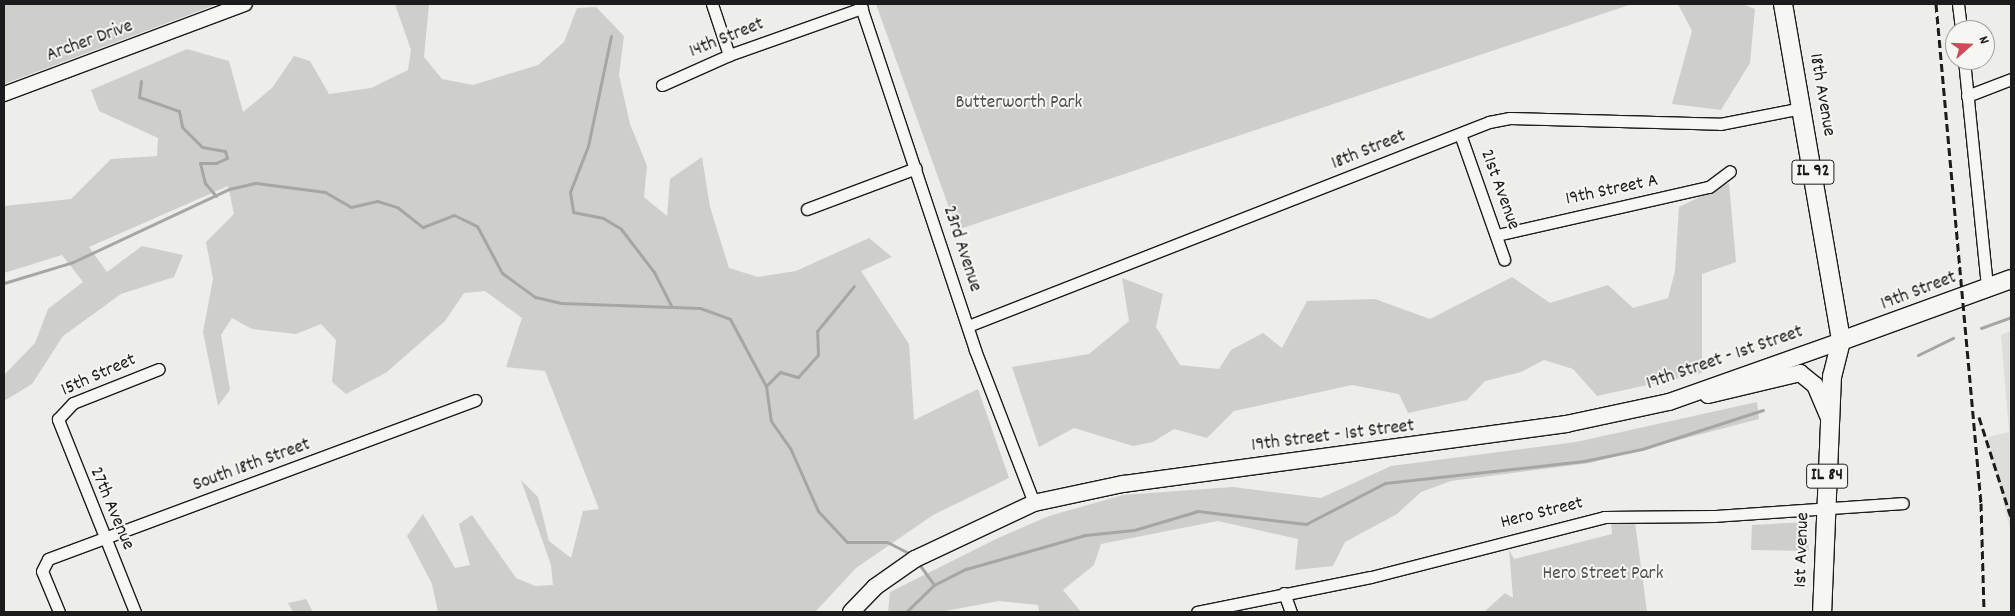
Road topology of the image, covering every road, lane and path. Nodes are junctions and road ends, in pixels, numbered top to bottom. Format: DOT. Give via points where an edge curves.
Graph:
graph roads {
  1 [pos="245,4"];
  2 [pos="712,4"];
  3 [pos="1783,4"];
  4 [pos="1958,4"];
  5 [pos="861,6"];
  6 [pos="1960,20"];
  7 [pos="729,55"];
  8 [pos="1965,70"];
  9 [pos="2011,79"];
  10 [pos="662,85"];
  11 [pos="4,94"];
  12 [pos="1968,96"];
  13 [pos="1802,108"];
  14 [pos="1460,134"];
  15 [pos="916,168"];
  16 [pos="1730,171"];
  17 [pos="807,209"];
  18 [pos="1497,235"];
  19 [pos="1504,259"];
  20 [pos="2011,279"];
  21 [pos="1987,288"];
  22 [pos="968,326"];
  23 [pos="1841,342"];
  24 [pos="159,369"];
  25 [pos="475,400"];
  26 [pos="1669,402"];
  27 [pos="58,419"];
  28 [pos="1829,419"];
  29 [pos="1903,503"];
  30 [pos="1034,504"];
  31 [pos="1826,507"];
  32 [pos="106,540"];
  33 [pos="1284,593"];
  34 [pos="59,612"];
  35 [pos="135,612"];
  36 [pos="852,612"];
  37 [pos="1197,612"];
  38 [pos="1291,612"];
  39 [pos="1822,612"];
  1 -- 11 [label="street, Archer Drive"];
  2 -- 7 [label="street"];
  3 -- 13 [label="main road, 18th Avenue / IL 92"];
  4 -- 6 [label="street"];
  5 -- 7 [label="street, 14th Street"];
  5 -- 15 [label="street, 23rd Avenue"];
  7 -- 10 [label="street, 14th Street"];
  8 -- 12 [label="street"];
  9 -- 12 [label="street"];
  12 -- 21 [label="street"];
  13 -- 14 [label="street, 18th Street" via="1720,124 1510,118"];
  13 -- 23 [label="main road, 18th Avenue / IL 92"];
  14 -- 18 [label="street, 21st Avenue"];
  14 -- 22 [label="street, 18th Street"];
  15 -- 17 [label="street"];
  15 -- 22 [label="street, 23rd Avenue"];
  16 -- 18 [label="street, 19th Street A" via="1709,187"];
  18 -- 19 [label="street, 21st Avenue"];
  20 -- 21 [label="main road, 19th Street"];
  21 -- 23 [label="main road, 19th Street"];
  22 -- 30 [label="street, 23rd Avenue"];
  23 -- 26 [label="main road, 19th Street - 1st Street"];
  23 -- 28 [label="main road, 1st Avenue / IL 84" via="1832,376"];
  24 -- 27 [label="street, 15th Street" via="73,403"];
  25 -- 32 [label="street, South 18th Street"];
  26 -- 28 [label="main road" via="1733,390 1795,372 1815,385"];
  26 -- 30 [label="main road, 19th Street - 1st Street" via="1489,438 1123,484"];
  27 -- 32 [label="street, 27th Avenue"];
  28 -- 31 [label="main road, 1st Avenue / IL 84"];
  29 -- 31 [label="street, Hero Street"];
  30 -- 36 [label="main road, 19th Street - 1st Street" via="915,559 875,588"];
  31 -- 33 [label="street, Hero Street" via="1714,516 1604,517 1371,576"];
  31 -- 39 [label="main road, 1st Avenue / IL 84"];
  32 -- 34 [label="street, South 18th Street" via="48,559 43,565"];
  32 -- 35 [label="street, 27th Avenue"];
  33 -- 37 [label="street, Hero Street"];
  33 -- 38 [label="street"];
}
